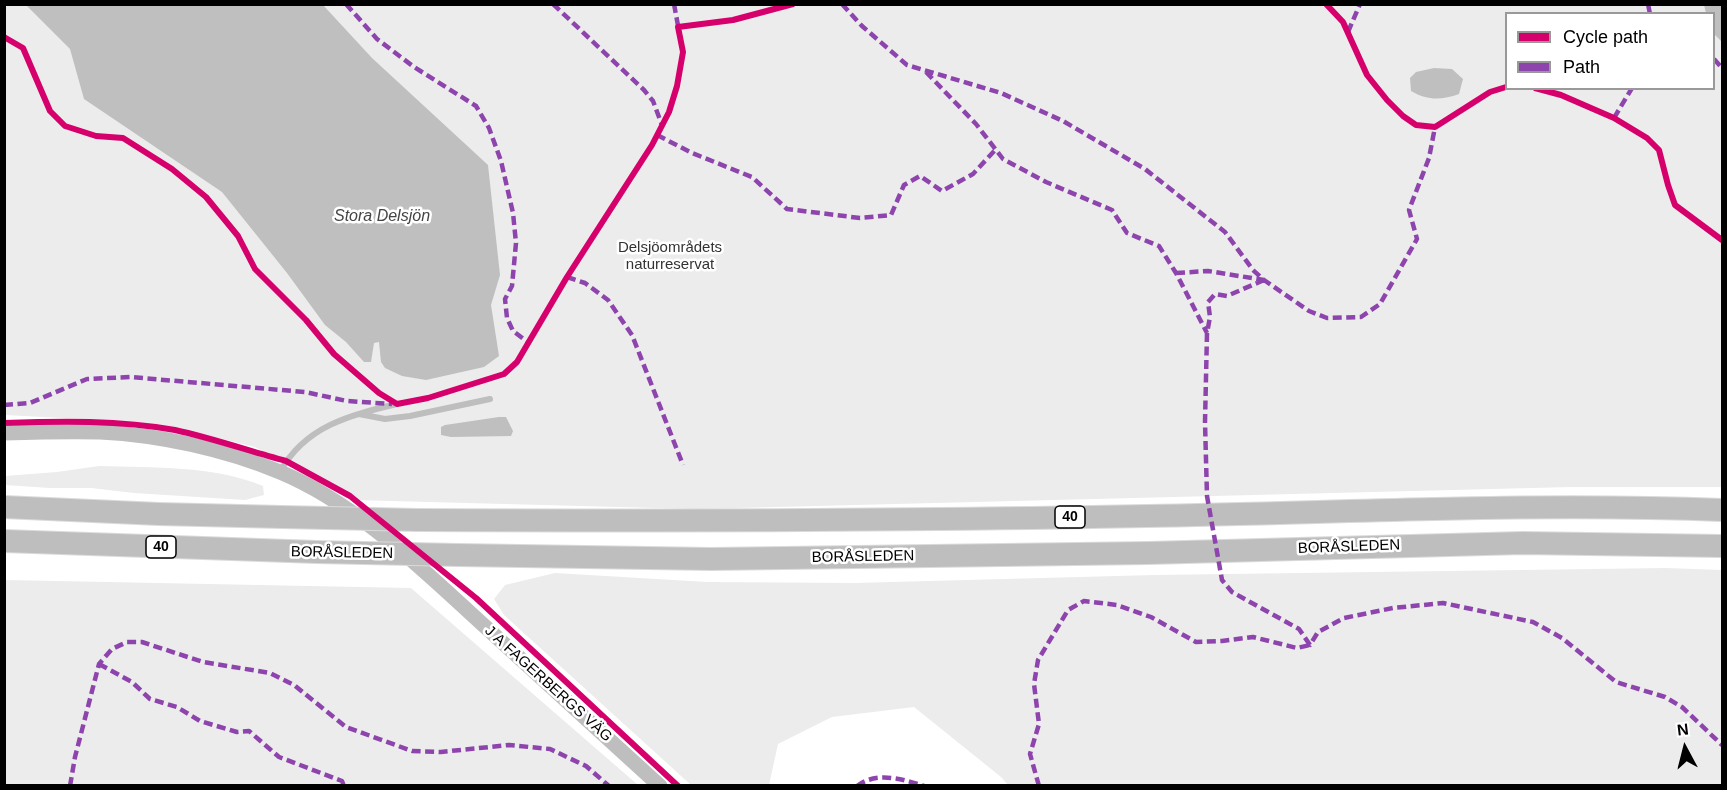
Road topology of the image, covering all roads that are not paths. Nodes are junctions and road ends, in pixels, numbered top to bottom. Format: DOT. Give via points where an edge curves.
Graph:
graph roads {
  1 [pos="490,399"];
  2 [pos="397,404"];
  3 [pos="356,414"];
  4 [pos="4,433"];
  5 [pos="280,472"];
  6 [pos="4,507"];
  7 [pos="1722,510"];
  8 [pos="4,541"];
  9 [pos="1722,546"];
  10 [pos="660,786"];
  1 -- 3 [label="lane" via="385,419"];
  2 -- 3 [label="lane"];
  3 -- 5 [label="lane" via="311,435"];
  4 -- 5 [label="street" via="100,432 159,438"];
  5 -- 10 [label="street, J A FAGERBERGS VÄG" via="329,497 376,532"];
  6 -- 7 [label="highway, 40, bridge" via="418,520 829,521 1523,507"];
  8 -- 9 [label="highway, BORÅSLEDEN / 40, bridge" via="317,552 735,559 1523,543"];
}
